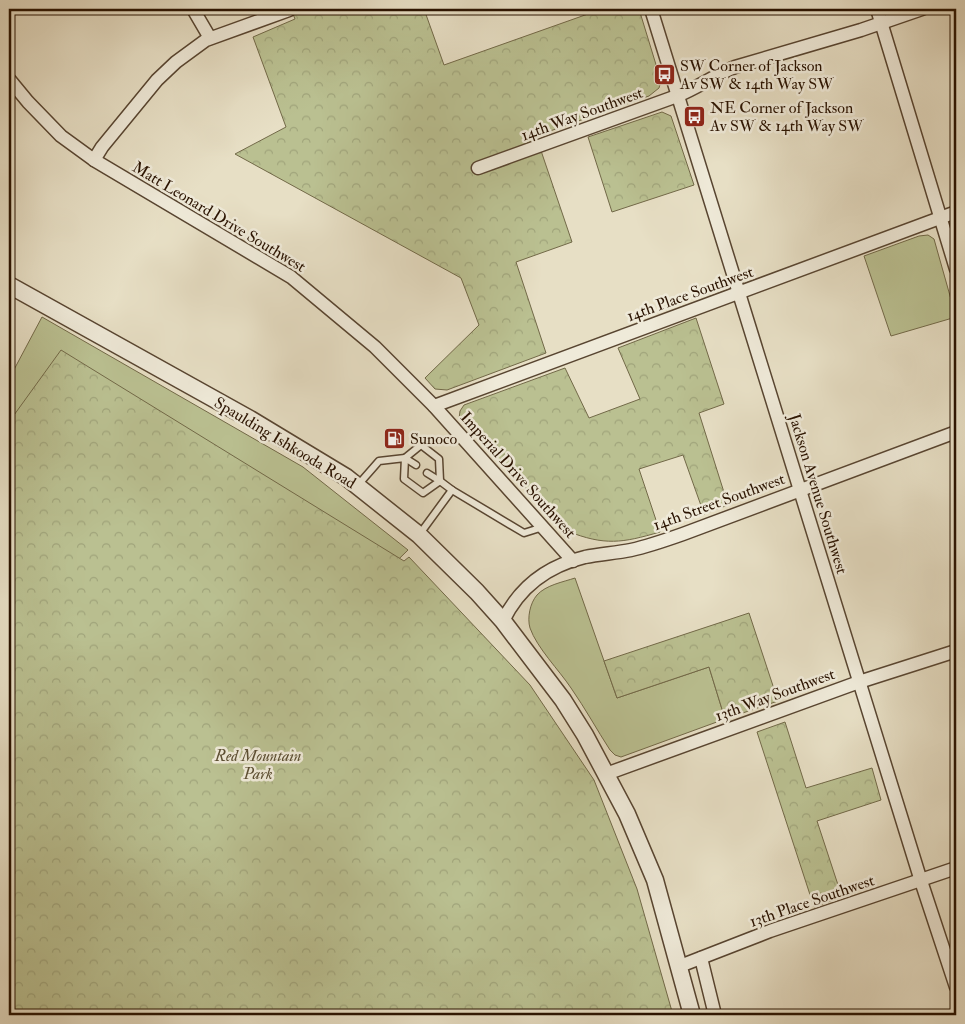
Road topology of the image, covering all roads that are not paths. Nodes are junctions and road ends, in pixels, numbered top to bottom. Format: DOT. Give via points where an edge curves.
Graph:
graph roads {
  1 [pos="193,9"];
  2 [pos="651,9"];
  3 [pos="877,9"];
  4 [pos="922,9"];
  5 [pos="289,10"];
  6 [pos="881,23"];
  7 [pos="210,38"];
  8 [pos="9,78"];
  9 [pos="677,96"];
  10 [pos="94,160"];
  11 [pos="478,168"];
  12 [pos="956,212"];
  13 [pos="941,219"];
  14 [pos="956,269"];
  15 [pos="9,286"];
  16 [pos="739,293"];
  17 [pos="434,406"];
  18 [pos="956,432"];
  19 [pos="405,458"];
  20 [pos="416,465"];
  21 [pos="427,473"];
  22 [pos="440,481"];
  23 [pos="357,486"];
  24 [pos="452,490"];
  25 [pos="800,490"];
  26 [pos="543,527"];
  27 [pos="419,535"];
  28 [pos="574,561"];
  29 [pos="503,621"];
  30 [pos="956,651"];
  31 [pos="859,682"];
  32 [pos="606,774"];
  33 [pos="956,868"];
  34 [pos="921,881"];
  35 [pos="701,958"];
  36 [pos="680,966"];
  37 [pos="956,987"];
  38 [pos="692,1015"];
  39 [pos="715,1015"];
  1 -- 7 [label="street"];
  2 -- 9 [label="street, Jackson Avenue Southwest"];
  3 -- 6 [label="street"];
  4 -- 6 [label="street, 14th Way Southwest"];
  5 -- 7 [label="street"];
  6 -- 9 [label="street, 14th Way Southwest" via="734,67"];
  6 -- 13 [label="street"];
  7 -- 10 [label="street" via="157,80"];
  8 -- 10 [label="street, Matt Leonard Drive Southwest" via="61,136"];
  9 -- 11 [label="street, 14th Way Southwest"];
  9 -- 16 [label="street, Jackson Avenue Southwest"];
  10 -- 17 [label="street, Matt Leonard Drive Southwest" via="291,277 375,347"];
  12 -- 13 [label="street, 14th Place Southwest"];
  13 -- 14 [label="street"];
  13 -- 16 [label="street, 14th Place Southwest"];
  15 -- 23 [label="street, Spaulding Ishkooda Road" via="250,419"];
  16 -- 17 [label="street, 14th Place Southwest"];
  16 -- 25 [label="street, Jackson Avenue Southwest"];
  17 -- 26 [label="street, Imperial Drive Southwest"];
  18 -- 25 [label="street, 14th Street Southwest"];
  19 -- 20 [label="lane"];
  19 -- 22 [label="lane" via="404,479 424,493"];
  19 -- 22 [label="lane" via="421,445 439,459"];
  19 -- 23 [label="lane" via="379,461"];
  21 -- 22 [label="lane"];
  22 -- 24 [label="lane"];
  23 -- 27 [label="street, Spaulding Ishkooda Road"];
  24 -- 26 [label="lane" via="524,533"];
  24 -- 27 [label="lane"];
  25 -- 28 [label="street, 14th Street Southwest" via="645,546"];
  25 -- 31 [label="street, Jackson Avenue Southwest"];
  26 -- 28 [label="street, Imperial Drive Southwest"];
  27 -- 29 [label="street, Spaulding Ishkooda Road"];
  28 -- 29 [label="street, Imperial Drive Southwest" via="549,571 522,591"];
  29 -- 32 [label="street, Spaulding Ishkooda Road" via="563,700"];
  30 -- 31 [label="street, 13th Way Southwest"];
  31 -- 32 [label="street, 13th Way Southwest"];
  31 -- 34 [label="street, Jackson Avenue Southwest"];
  32 -- 36 [label="street, Spaulding Ishkooda Road" via="627,814 654,880"];
  33 -- 34 [label="street, 13th Place Southwest"];
  34 -- 35 [label="street, 13th Place Southwest" via="770,931"];
  34 -- 37 [label="street, Jackson Avenue Southwest"];
  35 -- 36 [label="street, 13th Place Southwest"];
  35 -- 39 [label="street"];
  36 -- 38 [label="street, Spaulding Ishkooda Road"];
}
